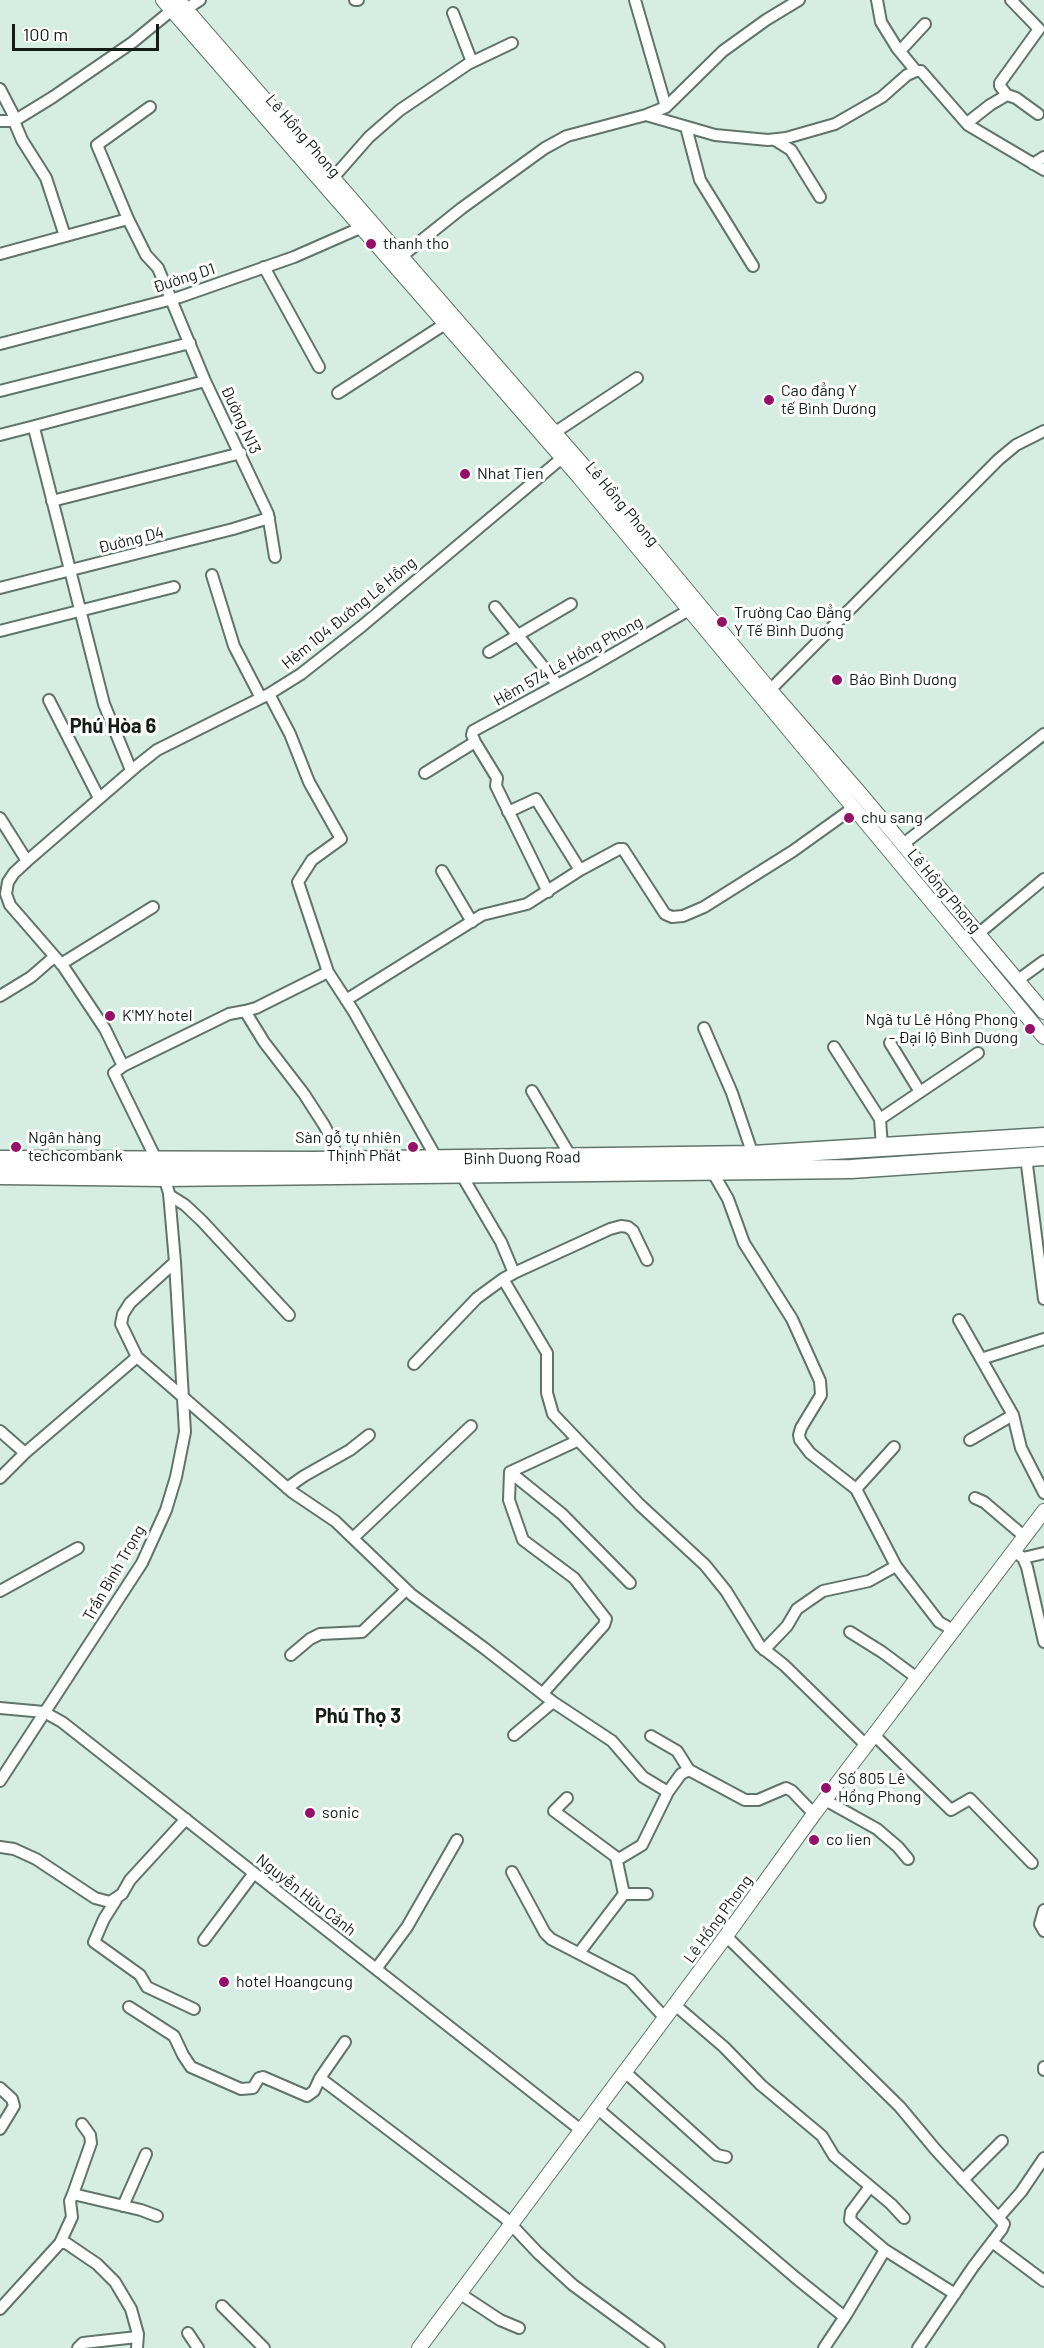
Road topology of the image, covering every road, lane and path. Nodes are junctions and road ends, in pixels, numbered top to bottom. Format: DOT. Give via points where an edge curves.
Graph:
graph roads {
  1 [pos="200,0"];
  2 [pos="635,0"];
  3 [pos="799,0"];
  4 [pos="877,0"];
  5 [pos="1011,0"];
  6 [pos="175,5"];
  7 [pos="453,13"];
  8 [pos="925,24"];
  9 [pos="512,43"];
  10 [pos="900,51"];
  11 [pos="472,62"];
  12 [pos="916,71"];
  13 [pos="0,89"];
  14 [pos="1007,95"];
  15 [pos="150,107"];
  16 [pos="666,107"];
  17 [pos="1038,114"];
  18 [pos="646,115"];
  19 [pos="0,121"];
  20 [pos="14,121"];
  21 [pos="967,123"];
  22 [pos="686,128"];
  23 [pos="775,140"];
  24 [pos="1044,157"];
  25 [pos="1033,164"];
  26 [pos="1044,170"];
  27 [pos="333,178"];
  28 [pos="820,197"];
  29 [pos="128,219"];
  30 [pos="367,225"];
  31 [pos="65,237"];
  32 [pos="0,254"];
  33 [pos="397,260"];
  34 [pos="753,266"];
  35 [pos="264,267"];
  36 [pos="172,299"];
  37 [pos="445,324"];
  38 [pos="0,344"];
  39 [pos="190,344"];
  40 [pos="319,367"];
  41 [pos="637,378"];
  42 [pos="205,381"];
  43 [pos="0,391"];
  44 [pos="338,393"];
  45 [pos="31,427"];
  46 [pos="1044,431"];
  47 [pos="554,433"];
  48 [pos="0,435"];
  49 [pos="241,453"];
  50 [pos="566,454"];
  51 [pos="52,501"];
  52 [pos="268,518"];
  53 [pos="275,557"];
  54 [pos="69,571"];
  55 [pos="212,575"];
  56 [pos="174,587"];
  57 [pos="0,588"];
  58 [pos="571,604"];
  59 [pos="495,607"];
  60 [pos="688,610"];
  61 [pos="79,612"];
  62 [pos="0,631"];
  63 [pos="519,636"];
  64 [pos="489,652"];
  65 [pos="558,685"];
  66 [pos="770,690"];
  67 [pos="265,696"];
  68 [pos="49,700"];
  69 [pos="1044,735"];
  70 [pos="475,742"];
  71 [pos="131,770"];
  72 [pos="426,773"];
  73 [pos="99,798"];
  74 [pos="853,808"];
  75 [pos="508,812"];
  76 [pos="0,818"];
  77 [pos="902,844"];
  78 [pos="27,861"];
  79 [pos="580,870"];
  80 [pos="442,871"];
  81 [pos="1044,879"];
  82 [pos="548,892"];
  83 [pos="153,907"];
  84 [pos="472,922"];
  85 [pos="978,934"];
  86 [pos="58,960"];
  87 [pos="1044,961"];
  88 [pos="328,972"];
  89 [pos="1018,980"];
  90 [pos="0,996"];
  91 [pos="346,1000"];
  92 [pos="245,1011"];
  93 [pos="1044,1012"];
  94 [pos="704,1028"];
  95 [pos="1044,1037"];
  96 [pos="890,1043"];
  97 [pos="834,1047"];
  98 [pos="978,1053"];
  99 [pos="123,1066"];
  100 [pos="532,1091"];
  101 [pos="920,1092"];
  102 [pos="880,1119"];
  103 [pos="1044,1137"];
  104 [pos="882,1147"];
  105 [pos="753,1155"];
  106 [pos="1035,1156"];
  107 [pos="572,1157"];
  108 [pos="156,1159"];
  109 [pos="437,1159"];
  110 [pos="0,1160"];
  111 [pos="336,1161"];
  112 [pos="712,1171"];
  113 [pos="461,1174"];
  114 [pos="0,1175"];
  115 [pos="164,1177"];
  116 [pos="169,1195"];
  117 [pos="647,1260"];
  118 [pos="175,1262"];
  119 [pos="514,1273"];
  120 [pos="503,1279"];
  121 [pos="1044,1299"];
  122 [pos="289,1315"];
  123 [pos="959,1320"];
  124 [pos="1044,1339"];
  125 [pos="137,1357"];
  126 [pos="981,1359"];
  127 [pos="414,1364"];
  128 [pos="183,1395"];
  129 [pos="1013,1415"];
  130 [pos="471,1426"];
  131 [pos="0,1431"];
  132 [pos="369,1435"];
  133 [pos="970,1440"];
  134 [pos="577,1441"];
  135 [pos="894,1446"];
  136 [pos="25,1453"];
  137 [pos="510,1472"];
  138 [pos="0,1478"];
  139 [pos="287,1488"];
  140 [pos="856,1489"];
  141 [pos="1044,1493"];
  142 [pos="975,1498"];
  143 [pos="1044,1511"];
  144 [pos="353,1538"];
  145 [pos="1025,1538"];
  146 [pos="78,1548"];
  147 [pos="1044,1553"];
  148 [pos="1019,1555"];
  149 [pos="896,1566"];
  150 [pos="630,1583"];
  151 [pos="406,1590"];
  152 [pos="0,1591"];
  153 [pos="953,1630"];
  154 [pos="850,1632"];
  155 [pos="1044,1642"];
  156 [pos="764,1650"];
  157 [pos="291,1655"];
  158 [pos="916,1678"];
  159 [pos="543,1693"];
  160 [pos="553,1702"];
  161 [pos="0,1708"];
  162 [pos="44,1712"];
  163 [pos="514,1735"];
  164 [pos="651,1736"];
  165 [pos="871,1741"];
  166 [pos="689,1770"];
  167 [pos="0,1781"];
  168 [pos="668,1792"];
  169 [pos="567,1798"];
  170 [pos="825,1800"];
  171 [pos="814,1814"];
  172 [pos="186,1820"];
  173 [pos="457,1840"];
  174 [pos="0,1847"];
  175 [pos="908,1859"];
  176 [pos="617,1860"];
  177 [pos="1032,1863"];
  178 [pos="512,1872"];
  179 [pos="254,1873"];
  180 [pos="624,1894"];
  181 [pos="647,1894"];
  182 [pos="116,1900"];
  183 [pos="1044,1910"];
  184 [pos="1044,1931"];
  185 [pos="726,1936"];
  186 [pos="204,1940"];
  187 [pos="579,1953"];
  188 [pos="376,1970"];
  189 [pos="675,2005"];
  190 [pos="129,2007"];
  191 [pos="194,2009"];
  192 [pos="665,2018"];
  193 [pos="345,2043"];
  194 [pos="626,2072"];
  195 [pos="320,2078"];
  196 [pos="0,2088"];
  197 [pos="598,2109"];
  198 [pos="82,2124"];
  199 [pos="0,2130"];
  200 [pos="582,2131"];
  201 [pos="1002,2141"];
  202 [pos="146,2154"];
  203 [pos="726,2157"];
  204 [pos="1044,2158"];
  205 [pos="963,2180"];
  206 [pos="869,2188"];
  207 [pos="73,2194"];
  208 [pos="123,2206"];
  209 [pos="157,2216"];
  210 [pos="999,2217"];
  211 [pos="904,2218"];
  212 [pos="510,2226"];
  213 [pos="992,2242"];
  214 [pos="60,2243"];
  215 [pos="885,2250"];
  216 [pos="1044,2281"];
  217 [pos="459,2293"];
  218 [pos="955,2294"];
  219 [pos="222,2306"];
  220 [pos="0,2309"];
  221 [pos="846,2315"];
  222 [pos="519,2328"];
  223 [pos="188,2333"];
  224 [pos="137,2343"];
  225 [pos="78,2348"];
  226 [pos="198,2348"];
  227 [pos="264,2348"];
  228 [pos="419,2348"];
  229 [pos="659,2348"];
  230 [pos="824,2348"];
  231 [pos="918,2348"];
  1 -- 6 [label="street"];
  2 -- 16 [label="street"];
  3 -- 16 [label="street" via="723,51"];
  4 -- 10 [label="street" via="881,22"];
  5 -- 14 [label="street" via="1039,28 1000,83"];
  6 -- 20 [label="street" via="133,42"];
  6 -- 27 [label="street, Lê Hồng Phong"];
  6 -- 30 [label="street, Lê Hồng Phong"];
  7 -- 11 [label="street"];
  8 -- 10 [label="street"];
  9 -- 11 [label="street"];
  10 -- 12 [label="street"];
  11 -- 27 [label="street" via="384,122"];
  12 -- 21 [label="street" via="921,71"];
  12 -- 23 [label="street" via="868,106 835,124"];
  13 -- 20 [label="street"];
  14 -- 17 [label="street"];
  14 -- 21 [label="street"];
  15 -- 29 [label="street, Đường N13" via="97,145"];
  16 -- 18 [label="street"];
  18 -- 22 [label="street"];
  18 -- 33 [label="street" via="572,134 545,148"];
  19 -- 20 [label="street"];
  20 -- 31 [label="street" via="46,178"];
  21 -- 25 [label="street"];
  22 -- 23 [label="street"];
  22 -- 34 [label="street" via="700,180"];
  23 -- 28 [label="street" via="791,150"];
  24 -- 25 [label="street"];
  25 -- 26 [label="street"];
  27 -- 30 [label="street, Lê Hồng Phong"];
  29 -- 31 [label="street"];
  29 -- 36 [label="street, Đường N13"];
  30 -- 33 [label="street, Lê Hồng Phong"];
  30 -- 35 [label="street, Đường D1"];
  31 -- 32 [label="street"];
  33 -- 37 [label="street, Lê Hồng Phong"];
  33 -- 47 [label="street, Lê Hồng Phong"];
  35 -- 36 [label="street, Đường D1"];
  35 -- 40 [label="street"];
  36 -- 38 [label="street, Đường D1"];
  36 -- 39 [label="street, Đường N13"];
  37 -- 44 [label="street"];
  37 -- 50 [label="street, Lê Hồng Phong"];
  39 -- 42 [label="street, Đường N13"];
  39 -- 43 [label="street"];
  41 -- 47 [label="street"];
  42 -- 45 [label="street"];
  42 -- 49 [label="street, Đường N13"];
  45 -- 48 [label="street"];
  45 -- 51 [label="street"];
  46 -- 66 [label="street" via="1016,445 998,460"];
  47 -- 50 [label="street, Lê Hồng Phong"];
  49 -- 51 [label="street"];
  49 -- 52 [label="street, Đường N13"];
  50 -- 60 [label="street, Lê Hồng Phong"];
  50 -- 66 [label="street, Lê Hồng Phong"];
  50 -- 67 [label="street, Hẻm 104 Đường Lê Hồng" via="362,626 301,674"];
  51 -- 54 [label="street"];
  52 -- 53 [label="street, Đường N13"];
  52 -- 54 [label="street, Đường D4"];
  54 -- 57 [label="street, Đường D4"];
  54 -- 61 [label="street"];
  55 -- 67 [label="street" via="234,646"];
  56 -- 61 [label="street"];
  58 -- 63 [label="street"];
  59 -- 63 [label="street"];
  60 -- 65 [label="street, Hẻm 574 Lê Hồng Phong"];
  60 -- 74 [label="street, Lê Hồng Phong"];
  61 -- 62 [label="street"];
  61 -- 71 [label="street" via="104,704"];
  63 -- 64 [label="street"];
  63 -- 65 [label="street"];
  65 -- 70 [label="street, Hẻm 574 Lê Hồng Phong" via="473,731"];
  66 -- 77 [label="street, Lê Hồng Phong"];
  67 -- 71 [label="street, Hẻm 104 Đường Lê Hồng" via="157,750"];
  67 -- 88 [label="street" via="290,734 309,782 341,839 312,860 298,882"];
  68 -- 73 [label="street"];
  69 -- 77 [label="street"];
  70 -- 72 [label="street"];
  70 -- 75 [label="street" via="497,778 495,785"];
  71 -- 73 [label="street, Hẻm 104 Đường Lê Hồng"];
  73 -- 78 [label="street, Hẻm 104 Đường Lê Hồng"];
  74 -- 79 [label="street" via="705,907 683,916 665,914 623,849"];
  74 -- 95 [label="street, Lê Hồng Phong"];
  75 -- 79 [label="street" via="537,799"];
  75 -- 82 [label="street"];
  76 -- 78 [label="street"];
  77 -- 85 [label="street, Lê Hồng Phong"];
  78 -- 86 [label="street, Hẻm 104 Đường Lê Hồng" via="8,882 6,894 10,905"];
  79 -- 82 [label="street"];
  80 -- 84 [label="street"];
  81 -- 85 [label="street"];
  82 -- 84 [label="street"];
  83 -- 86 [label="street"];
  84 -- 91 [label="street"];
  85 -- 89 [label="street, Lê Hồng Phong"];
  86 -- 90 [label="street"];
  86 -- 99 [label="street, Hẻm 104 Đường Lê Hồng" via="93,1009"];
  87 -- 89 [label="street"];
  88 -- 91 [label="street"];
  88 -- 92 [label="street"];
  89 -- 93 [label="street, Lê Hồng Phong"];
  91 -- 109 [label="street"];
  92 -- 99 [label="street" via="229,1014"];
  92 -- 111 [label="street" via="324,1125 333,1142"];
  94 -- 105 [label="street"];
  96 -- 101 [label="street"];
  97 -- 102 [label="street"];
  98 -- 101 [label="street"];
  99 -- 108 [label="street, Hẻm 104 Đường Lê Hồng" via="114,1073"];
  100 -- 107 [label="street"];
  101 -- 102 [label="street"];
  102 -- 104 [label="street"];
  103 -- 104 [label="highway, Binh Duong Road"];
  104 -- 105 [label="highway, Binh Duong Road"];
  105 -- 107 [label="highway, Binh Duong Road"];
  106 -- 112 [label="highway, Binh Duong Road" via="851,1169"];
  106 -- 121 [label="street"];
  107 -- 109 [label="highway, Binh Duong Road"];
  108 -- 110 [label="highway, Binh Duong Road"];
  108 -- 111 [label="highway, Binh Duong Road"];
  108 -- 115 [label="highway"];
  109 -- 111 [label="highway, Binh Duong Road"];
  112 -- 113 [label="highway, Binh Duong Road"];
  112 -- 140 [label="street" via="728,1199 744,1243 792,1319 820,1381 821,1395 801,1428 800,1440"];
  113 -- 115 [label="highway, Binh Duong Road"];
  113 -- 119 [label="street" via="501,1242"];
  114 -- 115 [label="highway, Binh Duong Road"];
  115 -- 116 [label="street, Trần Bình Trọng"];
  116 -- 118 [label="street, Trần Bình Trọng"];
  116 -- 122 [label="street" via="202,1221"];
  117 -- 119 [label="street" via="633,1232 621,1226"];
  118 -- 125 [label="street" via="123,1314 121,1324"];
  118 -- 128 [label="street, Trần Bình Trọng"];
  119 -- 120 [label="street"];
  120 -- 127 [label="street" via="477,1298"];
  120 -- 134 [label="street" via="547,1353 547,1393 553,1414"];
  123 -- 126 [label="street"];
  124 -- 126 [label="street"];
  125 -- 128 [label="street"];
  125 -- 136 [label="street"];
  126 -- 129 [label="street"];
  128 -- 139 [label="street"];
  128 -- 162 [label="street, Trần Bình Trọng" via="185,1432 166,1510 142,1563"];
  129 -- 133 [label="street"];
  129 -- 141 [label="street" via="1021,1448"];
  130 -- 144 [label="street"];
  131 -- 136 [label="street"];
  132 -- 139 [label="street"];
  134 -- 137 [label="street"];
  134 -- 156 [label="street" via="705,1565"];
  135 -- 140 [label="street"];
  136 -- 138 [label="street"];
  137 -- 150 [label="street" via="562,1514"];
  137 -- 159 [label="street" via="509,1500 523,1540 574,1578 606,1619"];
  139 -- 144 [label="street"];
  140 -- 149 [label="street"];
  142 -- 145 [label="street"];
  143 -- 145 [label="street, Lê Hồng Phong"];
  144 -- 151 [label="street"];
  145 -- 148 [label="street, Lê Hồng Phong"];
  146 -- 152 [label="street"];
  147 -- 148 [label="street"];
  148 -- 153 [label="street, Lê Hồng Phong"];
  148 -- 155 [label="street"];
  149 -- 153 [label="street" via="939,1622"];
  149 -- 156 [label="street" via="869,1581 823,1591 797,1609"];
  151 -- 157 [label="street" via="368,1629 357,1634 320,1634"];
  151 -- 159 [label="street"];
  153 -- 158 [label="street, Lê Hồng Phong"];
  154 -- 158 [label="street"];
  156 -- 165 [label="street"];
  158 -- 165 [label="street, Lê Hồng Phong"];
  159 -- 160 [label="street"];
  160 -- 163 [label="street"];
  160 -- 168 [label="street" via="612,1741 638,1773"];
  161 -- 162 [label="street, Nguyễn Hữu Cảnh"];
  162 -- 167 [label="street, Trần Bình Trọng"];
  162 -- 172 [label="street, Nguyễn Hữu Cảnh"];
  164 -- 166 [label="street" via="677,1751"];
  165 -- 170 [label="street, Lê Hồng Phong"];
  165 -- 177 [label="street" via="951,1810 970,1799"];
  166 -- 168 [label="street" via="681,1774"];
  166 -- 171 [label="street" via="745,1800 758,1800 786,1788"];
  168 -- 176 [label="street" via="642,1845"];
  169 -- 176 [label="street" via="554,1811"];
  170 -- 171 [label="street, Lê Hồng Phong"];
  170 -- 175 [label="street" via="877,1829"];
  171 -- 185 [label="street, Lê Hồng Phong"];
  172 -- 179 [label="street, Nguyễn Hữu Cảnh"];
  172 -- 182 [label="street"];
  173 -- 188 [label="street" via="408,1927"];
  174 -- 182 [label="street" via="36,1859 95,1898"];
  176 -- 180 [label="street"];
  178 -- 187 [label="street" via="545,1933"];
  179 -- 186 [label="street"];
  179 -- 188 [label="street, Nguyễn Hữu Cảnh"];
  180 -- 181 [label="street"];
  180 -- 187 [label="street"];
  182 -- 191 [label="street" via="94,1942 140,1975 147,1987"];
  183 -- 184 [label="street" via="1040,1924"];
  185 -- 189 [label="street, Lê Hồng Phong"];
  185 -- 205 [label="street" via="900,2107"];
  187 -- 192 [label="street" via="630,1980"];
  188 -- 200 [label="street, Nguyễn Hữu Cảnh"];
  189 -- 192 [label="street, Lê Hồng Phong"];
  189 -- 206 [label="street" via="822,2136 834,2156"];
  190 -- 195 [label="street" via="174,2036 191,2067 241,2089 253,2088 263,2077 308,2096"];
  192 -- 194 [label="street, Lê Hồng Phong"];
  193 -- 195 [label="street"];
  194 -- 197 [label="street, Lê Hồng Phong"];
  194 -- 203 [label="street" via="717,2155"];
  195 -- 212 [label="street" via="505,2218"];
  196 -- 199 [label="street" via="12,2098 14,2106"];
  197 -- 200 [label="street, Lê Hồng Phong"];
  197 -- 221 [label="street" via="796,2278"];
  198 -- 207 [label="street" via="91,2143"];
  200 -- 212 [label="street, Lê Hồng Phong"];
  201 -- 205 [label="street"];
  202 -- 208 [label="street"];
  204 -- 210 [label="street"];
  205 -- 210 [label="street"];
  206 -- 211 [label="street"];
  206 -- 215 [label="street" via="851,2212 850,2220"];
  207 -- 208 [label="street"];
  207 -- 214 [label="street" via="72,2217"];
  208 -- 209 [label="street"];
  210 -- 213 [label="street" via="1004,2224"];
  212 -- 217 [label="street, Lê Hồng Phong"];
  212 -- 229 [label="street" via="573,2285"];
  213 -- 216 [label="street"];
  213 -- 218 [label="street"];
  214 -- 220 [label="street"];
  214 -- 224 [label="street" via="77,2249 115,2282 131,2309"];
  215 -- 218 [label="street"];
  215 -- 221 [label="street"];
  217 -- 222 [label="street"];
  217 -- 228 [label="street, Lê Hồng Phong"];
  218 -- 231 [label="street"];
  219 -- 227 [label="street"];
  221 -- 230 [label="street"];
  223 -- 226 [label="street"];
  224 -- 225 [label="street" via="83,2343"];
}
